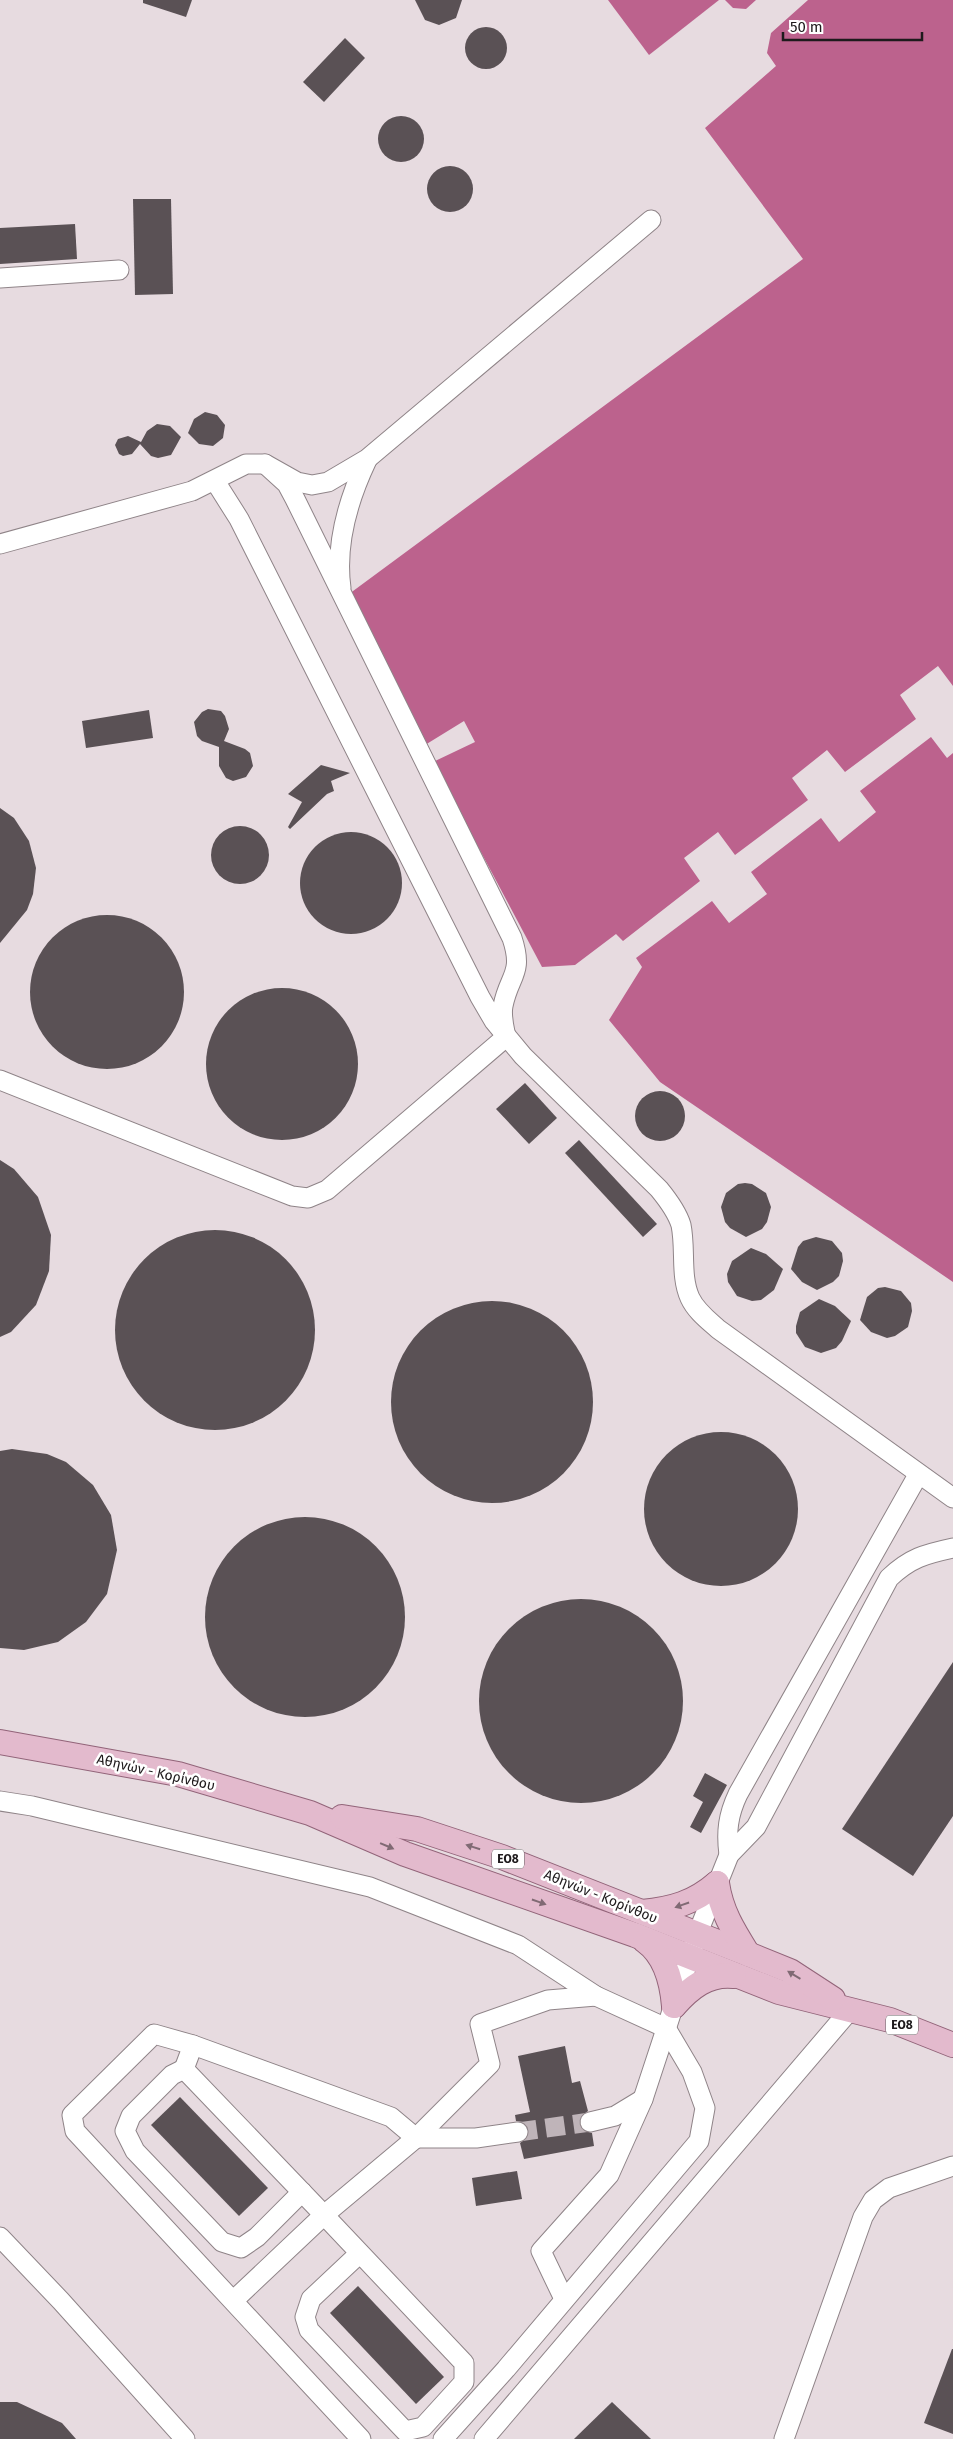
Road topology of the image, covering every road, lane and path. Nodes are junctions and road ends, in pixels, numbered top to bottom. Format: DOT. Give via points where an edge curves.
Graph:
graph roads {
  1 [pos="651,220"];
  2 [pos="119,270"];
  3 [pos="0,278"];
  4 [pos="367,459"];
  5 [pos="265,464"];
  6 [pos="215,481"];
  7 [pos="0,544"];
  8 [pos="345,604"];
  9 [pos="506,1037"];
  10 [pos="0,1080"];
  11 [pos="918,1475"];
  12 [pos="953,1498"];
  13 [pos="953,1548"];
  14 [pos="0,1742"];
  15 [pos="0,1801"];
  16 [pos="310,1813"];
  17 [pos="729,1855"];
  18 [pos="717,1883"];
  19 [pos="641,1912"];
  20 [pos="635,1935"];
  21 [pos="693,1946"];
  22 [pos="748,1954"];
  23 [pos="738,1976"];
  24 [pos="596,1996"];
  25 [pos="674,2006"];
  26 [pos="850,2010"];
  27 [pos="666,2028"];
  28 [pos="193,2045"];
  29 [pos="953,2045"];
  30 [pos="184,2069"];
  31 [pos="642,2099"];
  32 [pos="590,2122"];
  33 [pos="518,2132"];
  34 [pos="416,2138"];
  35 [pos="953,2166"];
  36 [pos="302,2192"];
  37 [pos="324,2215"];
  38 [pos="0,2238"];
  39 [pos="360,2253"];
  40 [pos="564,2299"];
  41 [pos="234,2300"];
  42 [pos="185,2439"];
  43 [pos="361,2439"];
  44 [pos="443,2439"];
  45 [pos="484,2439"];
  46 [pos="784,2439"];
  1 -- 4 [label="street"];
  2 -- 3 [label="street"];
  4 -- 5 [label="street" via="328,482 312,485 297,482"];
  4 -- 8 [label="street" via="344,522 339,578"];
  5 -- 6 [label="street" via="246,464"];
  5 -- 8 [label="street" via="287,484"];
  6 -- 7 [label="street" via="192,491"];
  6 -- 9 [label="street" via="239,519 480,997"];
  8 -- 9 [label="street" via="512,938 518,955 517,970 503,1005"];
  9 -- 10 [label="street" via="327,1190 308,1198 292,1196"];
  9 -- 11 [label="street" via="659,1189 672,1206 680,1225 690,1297 701,1314 718,1330"];
  11 -- 12 [label="street"];
  11 -- 17 [label="street" via="738,1794 729,1813 726,1834"];
  13 -- 17 [label="street" via="917,1556 889,1578 756,1827"];
  14 -- 16 [label="main road, Αθηνών - Κορίνθου / ΕΟ8" via="178,1774"];
  15 -- 24 [label="street" via="61,1812 370,1888 518,1945"];
  19 -- 16 [label="main road, Αθηνών - Κορίνθου / ΕΟ8, one-way" via="502,1857 417,1829"];
  16 -- 20 [label="main road, Αθηνών - Κορίνθου / ΕΟ8, one-way" via="405,1854"];
  17 -- 18 [label="street"];
  18 -- 19 [label="main road, one-way" via="687,1904"];
  18 -- 21 [label="street"];
  18 -- 22 [label="main road" via="726,1919"];
  19 -- 21 [label="main road, Αθηνών - Κορίνθου / ΕΟ8"];
  20 -- 21 [label="main road, Αθηνών - Κορίνθου / ΕΟ8"];
  20 -- 25 [label="main road" via="654,1948 665,1966 672,1985"];
  21 -- 22 [label="main road, Αθηνών - Κορίνθου / ΕΟ8"];
  21 -- 23 [label="main road, Αθηνών - Κορίνθου / ΕΟ8"];
  21 -- 25 [label="street"];
  26 -- 22 [label="main road, Αθηνών - Κορίνθου / ΕΟ8, one-way" via="790,1972"];
  23 -- 25 [label="main road" via="721,1974 703,1981"];
  23 -- 26 [label="main road, Αθηνών - Κορίνθου / ΕΟ8" via="778,1992"];
  24 -- 27 [label="street"];
  24 -- 34 [label="street" via="548,2000 480,2024 490,2064"];
  25 -- 27 [label="street"];
  26 -- 29 [label="main road, Αθηνών - Κορίνθου / ΕΟ8" via="890,2020"];
  26 -- 45 [label="street"];
  27 -- 31 [label="street"];
  27 -- 40 [label="street" via="692,2072 705,2108 699,2141"];
  28 -- 30 [label="street"];
  28 -- 34 [label="street" via="391,2117"];
  28 -- 41 [label="street" via="154,2034 72,2115 75,2131"];
  30 -- 36 [label="street"];
  30 -- 36 [label="street" via="172,2075 131,2116 125,2131 135,2151 222,2242 241,2248 257,2237"];
  31 -- 32 [label="street" via="615,2116"];
  31 -- 40 [label="street" via="608,2175 542,2251"];
  33 -- 34 [label="street" via="476,2138"];
  34 -- 37 [label="street"];
  35 -- 46 [label="street" via="889,2188 873,2200 863,2217"];
  36 -- 37 [label="street"];
  37 -- 39 [label="street"];
  37 -- 41 [label="street"];
  38 -- 42 [label="street"];
  39 -- 39 [label="street" via="464,2363 464,2382 423,2427 406,2431 309,2330 304,2317 311,2299"];
  40 -- 44 [label="street"];
  41 -- 43 [label="street"];
}
